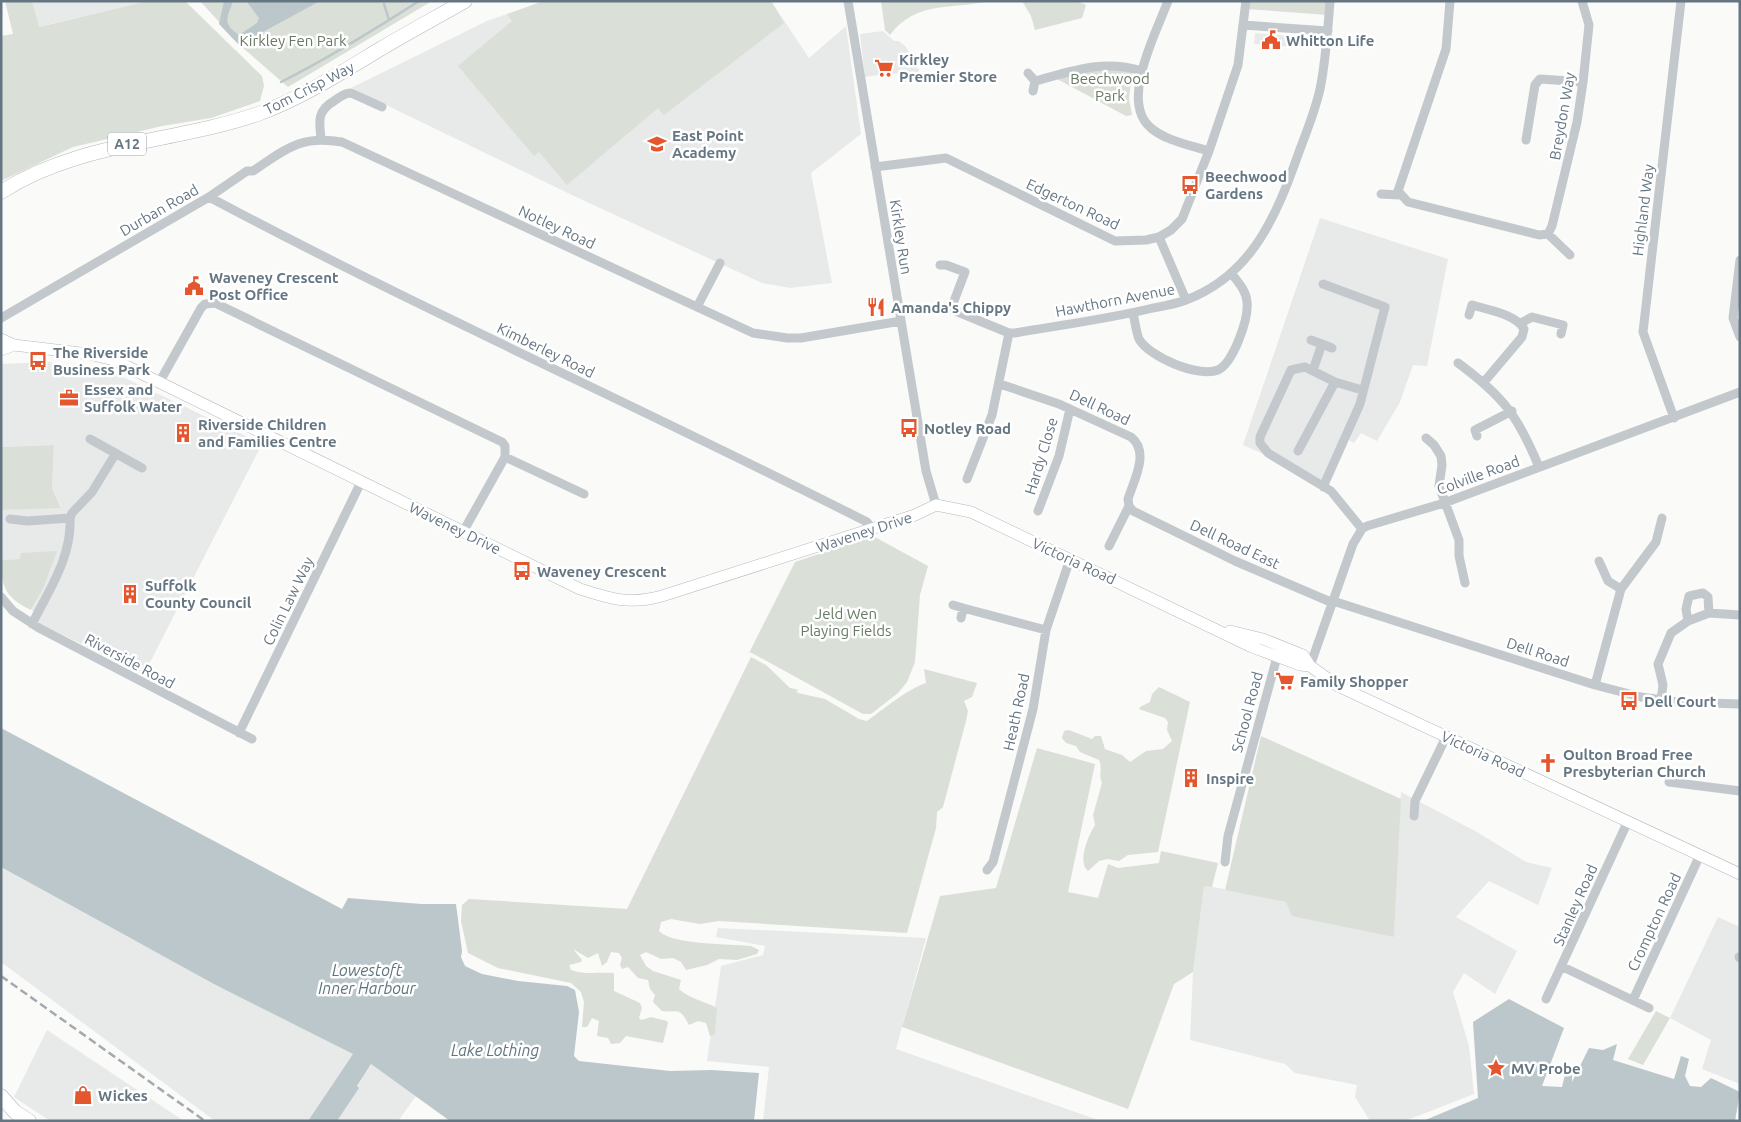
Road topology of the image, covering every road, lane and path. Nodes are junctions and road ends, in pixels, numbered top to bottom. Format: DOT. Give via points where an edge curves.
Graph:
graph roads {
  1 [pos="465,1"];
  2 [pos="848,1"];
  3 [pos="1168,1"];
  4 [pos="1246,1"];
  5 [pos="1330,1"];
  6 [pos="1450,1"];
  7 [pos="1582,1"];
  8 [pos="1681,1"];
  9 [pos="1243,25"];
  10 [pos="1328,31"];
  11 [pos="1142,71"];
  12 [pos="1028,73"];
  13 [pos="1035,81"];
  14 [pos="1583,82"];
  15 [pos="1032,91"];
  16 [pos="382,107"];
  17 [pos="321,138"];
  18 [pos="1526,140"];
  19 [pos="1209,152"];
  20 [pos="876,167"];
  21 [pos="1,192"];
  22 [pos="1381,194"];
  23 [pos="1400,195"];
  24 [pos="209,197"];
  25 [pos="1548,234"];
  26 [pos="1159,237"];
  27 [pos="1570,255"];
  28 [pos="1740,260"];
  29 [pos="720,263"];
  30 [pos="940,265"];
  31 [pos="1231,273"];
  32 [pos="1323,284"];
  33 [pos="1186,300"];
  34 [pos="697,307"];
  35 [pos="1133,313"];
  36 [pos="1470,315"];
  37 [pos="1,318"];
  38 [pos="901,321"];
  39 [pos="1521,323"];
  40 [pos="1009,333"];
  41 [pos="1560,334"];
  42 [pos="1740,337"];
  43 [pos="1,339"];
  44 [pos="1311,340"];
  45 [pos="1322,344"];
  46 [pos="14,345"];
  47 [pos="1332,348"];
  48 [pos="1,350"];
  49 [pos="1458,362"];
  50 [pos="1313,370"];
  51 [pos="1335,382"];
  52 [pos="1484,382"];
  53 [pos="159,383"];
  54 [pos="1000,384"];
  55 [pos="1362,390"];
  56 [pos="1740,392"];
  57 [pos="1070,409"];
  58 [pos="1512,412"];
  59 [pos="1674,418"];
  60 [pos="1475,430"];
  61 [pos="1426,438"];
  62 [pos="90,439"];
  63 [pos="1298,451"];
  64 [pos="116,453"];
  65 [pos="505,457"];
  66 [pos="1539,467"];
  67 [pos="142,468"];
  68 [pos="967,480"];
  69 [pos="361,482"];
  70 [pos="1323,487"];
  71 [pos="584,494"];
  72 [pos="1444,503"];
  73 [pos="936,505"];
  74 [pos="1129,506"];
  75 [pos="1038,511"];
  76 [pos="70,518"];
  77 [pos="1662,518"];
  78 [pos="10,519"];
  79 [pos="871,528"];
  80 [pos="1362,529"];
  81 [pos="463,532"];
  82 [pos="1109,546"];
  83 [pos="1070,559"];
  84 [pos="1600,561"];
  85 [pos="1466,583"];
  86 [pos="1621,589"];
  87 [pos="1,597"];
  88 [pos="1333,602"];
  89 [pos="953,605"];
  90 [pos="963,608"];
  91 [pos="1709,613"];
  92 [pos="1740,615"];
  93 [pos="961,618"];
  94 [pos="1688,622"];
  95 [pos="32,624"];
  96 [pos="1209,625"];
  97 [pos="1046,630"];
  98 [pos="1277,657"];
  99 [pos="1310,666"];
  100 [pos="1595,685"];
  101 [pos="1661,700"];
  102 [pos="1740,704"];
  103 [pos="239,733"];
  104 [pos="1446,737"];
  105 [pos="252,739"];
  106 [pos="1669,782"];
  107 [pos="1740,791"];
  108 [pos="1414,816"];
  109 [pos="1628,822"];
  110 [pos="1700,855"];
  111 [pos="1225,862"];
  112 [pos="987,870"];
  113 [pos="1740,874"];
  114 [pos="1563,966"];
  115 [pos="1546,999"];
  116 [pos="1633,1000"];
  117 [pos="1649,1008"];
  118 [pos="1,1096"];
  119 [pos="29,1121"];
  1 -- 21 [label="highway, Tom Crisp Way / A12" via="277,107 222,126 105,149 63,162"];
  2 -- 20 [label="street, Kirkley Run"];
  3 -- 11 [label="street"];
  4 -- 9 [label="street, Edgerton Road"];
  5 -- 10 [label="street, Hawthorn Avenue"];
  6 -- 23 [label="street" via="1446,49 1400,180"];
  7 -- 14 [label="street, Breydon Way" via="1589,25"];
  8 -- 59 [label="street, Highland Way" via="1643,332"];
  9 -- 10 [label="street"];
  9 -- 19 [label="street, Edgerton Road" via="1238,65"];
  10 -- 31 [label="street, Hawthorn Avenue" via="1321,85 1280,205 1259,242"];
  11 -- 13 [label="street" via="1123,65 1102,66"];
  11 -- 19 [label="street" via="1138,101 1141,114 1150,127 1160,135"];
  12 -- 13 [label="street"];
  13 -- 15 [label="street"];
  14 -- 18 [label="street" via="1540,79 1535,85"];
  14 -- 25 [label="street, Breydon Way" via="1577,122"];
  16 -- 17 [label="street" via="352,92 346,93 320,112"];
  17 -- 24 [label="street, Durban Road" via="286,149"];
  17 -- 34 [label="street, Notley Road" via="342,142"];
  19 -- 26 [label="street, Edgerton Road" via="1182,219"];
  20 -- 26 [label="street, Edgerton Road" via="946,158 1114,241"];
  20 -- 38 [label="street, Kirkley Run"];
  22 -- 23 [label="street"];
  23 -- 25 [label="street" via="1408,202 1539,235"];
  24 -- 37 [label="street, Durban Road" via="13,316"];
  24 -- 79 [label="street, Kimberley Road" via="400,295 731,453 867,522"];
  25 -- 27 [label="street"];
  26 -- 33 [label="street"];
  28 -- 42 [label="street" via="1733,318"];
  29 -- 34 [label="street"];
  30 -- 40 [label="street" via="966,272 949,308"];
  31 -- 33 [label="street, Hawthorn Avenue"];
  31 -- 35 [label="street" via="1243,286 1247,312 1234,351 1228,363 1218,370 1207,373 1194,371 1154,354 1139,339"];
  32 -- 55 [label="street" via="1385,307"];
  33 -- 35 [label="street, Hawthorn Avenue"];
  34 -- 38 [label="street, Notley Road" via="753,333 787,338"];
  35 -- 40 [label="street, Hawthorn Avenue"];
  36 -- 39 [label="street" via="1473,301"];
  38 -- 73 [label="street, Kirkley Run" via="926,471"];
  39 -- 41 [label="street" via="1532,317 1563,325"];
  39 -- 52 [label="street" via="1524,329 1522,337"];
  40 -- 54 [label="street"];
  43 -- 46 [label="main road, Waveney Drive"];
  44 -- 45 [label="street"];
  45 -- 47 [label="street"];
  45 -- 50 [label="street"];
  46 -- 48 [label="main road, Waveney Drive"];
  46 -- 53 [label="main road, Waveney Drive" via="106,358"];
  49 -- 52 [label="street"];
  50 -- 51 [label="street"];
  50 -- 70 [label="street" via="1305,366 1291,370 1260,436 1260,443 1268,453"];
  51 -- 55 [label="street"];
  51 -- 63 [label="street"];
  52 -- 58 [label="street"];
  53 -- 65 [label="street" via="201,308 205,304 216,303 502,442"];
  53 -- 69 [label="main road, Waveney Drive"];
  54 -- 57 [label="street, Dell Road"];
  54 -- 68 [label="street" via="990,422"];
  55 -- 70 [label="street" via="1356,414"];
  56 -- 59 [label="street, Colville Road"];
  57 -- 74 [label="street, Dell Road" via="1131,437 1138,444 1140,460 1128,499"];
  57 -- 75 [label="street, Hardy Close" via="1059,456"];
  58 -- 60 [label="street"];
  58 -- 66 [label="street"];
  59 -- 66 [label="street, Colville Road"];
  61 -- 72 [label="street" via="1441,456 1439,486"];
  62 -- 64 [label="street"];
  64 -- 67 [label="street"];
  64 -- 76 [label="street" via="92,492"];
  65 -- 71 [label="street"];
  65 -- 81 [label="street"];
  66 -- 72 [label="street, Colville Road"];
  69 -- 81 [label="main road, Waveney Drive"];
  69 -- 103 [label="street, Colin Law Way"];
  70 -- 80 [label="street" via="1336,495"];
  72 -- 80 [label="street, Colville Road"];
  72 -- 85 [label="street" via="1459,540 1459,556"];
  73 -- 79 [label="main road, Waveney Drive"];
  73 -- 83 [label="main road, Victoria Road" via="971,512"];
  74 -- 82 [label="street, Dell Road"];
  74 -- 88 [label="street, Dell Road East" via="1133,511 1235,560"];
  76 -- 78 [label="street"];
  76 -- 95 [label="street" via="70,543 66,555"];
  77 -- 86 [label="street" via="1656,542"];
  79 -- 81 [label="main road, Waveney Drive" via="662,596 634,602 580,589"];
  80 -- 88 [label="street" via="1353,544"];
  83 -- 96 [label="main road, Victoria Road"];
  83 -- 97 [label="street, Heath Road"];
  84 -- 86 [label="street" via="1608,581"];
  86 -- 100 [label="street"];
  87 -- 95 [label="street, Riverside Road" via="13,612"];
  88 -- 99 [label="street"];
  88 -- 100 [label="street, Dell Road"];
  89 -- 90 [label="street"];
  90 -- 93 [label="street"];
  90 -- 97 [label="street"];
  91 -- 92 [label="street"];
  91 -- 94 [label="street"];
  91 -- 94 [label="street" via="1708,597 1704,593 1695,593 1689,596"];
  94 -- 101 [label="street" via="1672,633 1660,656"];
  95 -- 103 [label="street, Riverside Road"];
  96 -- 98 [label="main road, Victoria Road"];
  96 -- 99 [label="main road, Victoria Road" via="1263,639 1303,655"];
  97 -- 112 [label="street, Heath Road" via="1033,709 993,862"];
  98 -- 99 [label="main road, Victoria Road"];
  98 -- 111 [label="street, School Road" via="1228,836"];
  99 -- 104 [label="main road, Victoria Road" via="1338,686"];
  100 -- 101 [label="street, Dell Road"];
  101 -- 102 [label="street, Dell Road"];
  103 -- 105 [label="street, Riverside Road"];
  104 -- 108 [label="street" via="1415,801"];
  104 -- 109 [label="main road, Victoria Road"];
  106 -- 107 [label="street"];
  109 -- 110 [label="main road, Victoria Road"];
  109 -- 114 [label="street, Stanley Road"];
  110 -- 113 [label="main road, Victoria Road"];
  110 -- 116 [label="street, Crompton Road"];
  114 -- 115 [label="street, Stanley Road"];
  114 -- 116 [label="street"];
  116 -- 117 [label="street"];
  118 -- 119 [label="highway"];
}
